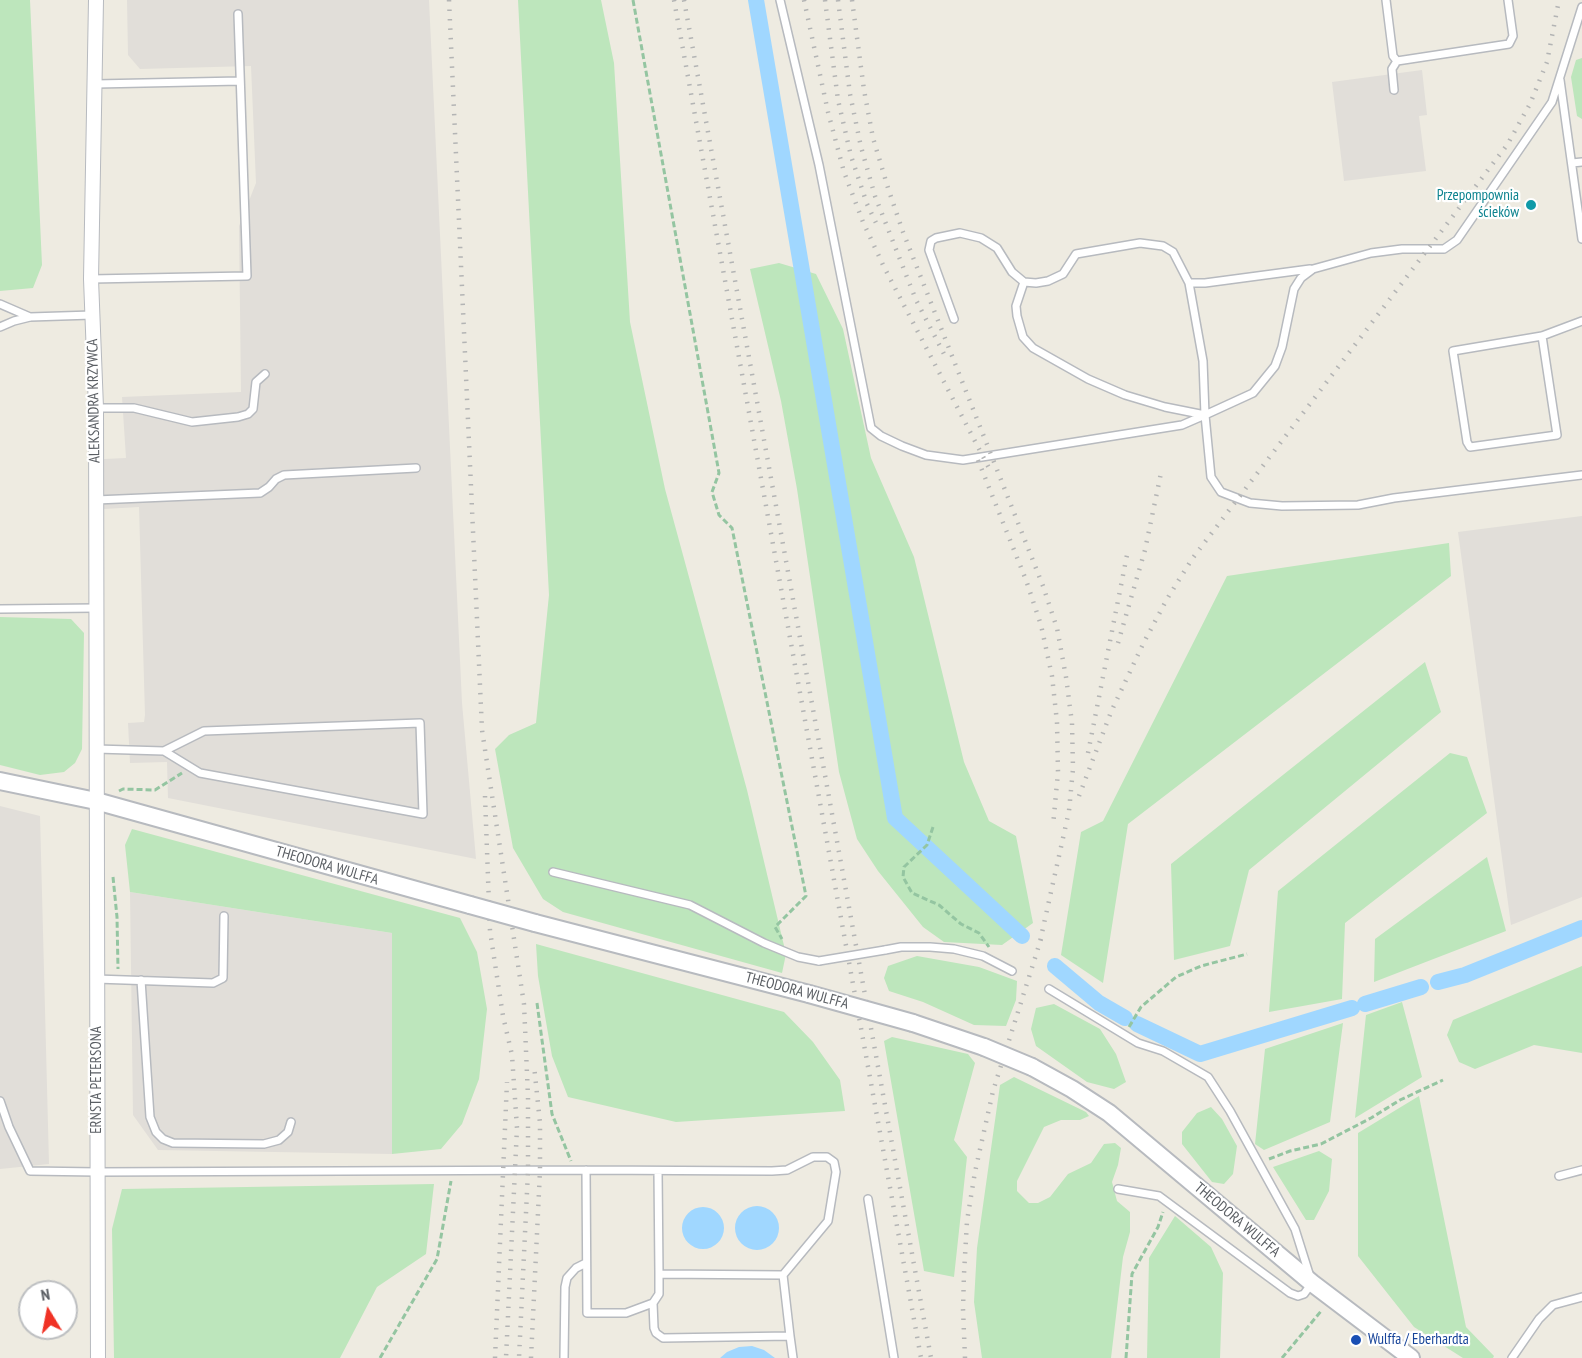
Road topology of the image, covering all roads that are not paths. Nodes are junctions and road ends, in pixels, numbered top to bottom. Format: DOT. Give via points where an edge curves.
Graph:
graph roads {
  1 [pos="96,0"];
  2 [pos="780,0"];
  3 [pos="1386,0"];
  4 [pos="1508,0"];
  5 [pos="1582,7"];
  6 [pos="238,14"];
  7 [pos="1397,61"];
  8 [pos="1560,77"];
  9 [pos="240,81"];
  10 [pos="96,84"];
  11 [pos="1394,90"];
  12 [pos="1582,162"];
  13 [pos="1572,163"];
  14 [pos="1582,239"];
  15 [pos="1313,269"];
  16 [pos="91,279"];
  17 [pos="1023,282"];
  18 [pos="1189,283"];
  19 [pos="0,304"];
  20 [pos="92,315"];
  21 [pos="30,317"];
  22 [pos="954,319"];
  23 [pos="1582,321"];
  24 [pos="0,327"];
  25 [pos="1542,336"];
  26 [pos="265,374"];
  27 [pos="96,408"];
  28 [pos="1205,415"];
  29 [pos="416,468"];
  30 [pos="1582,475"];
  31 [pos="96,500"];
  32 [pos="96,608"];
  33 [pos="0,609"];
  34 [pos="96,749"];
  35 [pos="164,752"];
  36 [pos="0,781"];
  37 [pos="96,801"];
  38 [pos="553,872"];
  39 [pos="224,916"];
  40 [pos="1012,971"];
  41 [pos="96,979"];
  42 [pos="141,980"];
  43 [pos="1049,989"];
  44 [pos="0,1101"];
  45 [pos="291,1122"];
  46 [pos="586,1170"];
  47 [pos="1582,1170"];
  48 [pos="658,1171"];
  49 [pos="97,1172"];
  50 [pos="1559,1176"];
  51 [pos="1118,1189"];
  52 [pos="868,1199"];
  53 [pos="586,1263"];
  54 [pos="659,1274"];
  55 [pos="783,1275"];
  56 [pos="1312,1282"];
  57 [pos="1582,1298"];
  58 [pos="652,1303"];
  59 [pos="790,1336"];
  60 [pos="98,1358"];
  61 [pos="564,1358"];
  62 [pos="793,1358"];
  63 [pos="894,1358"];
  64 [pos="1412,1358"];
  65 [pos="1512,1358"];
  1 -- 10 [label="street, ALEKSANDRA KRZYWCA"];
  2 -- 28 [label="lane" via="819,165 871,428 926,455 963,460 1182,425"];
  3 -- 7 [label="lane" via="1393,56"];
  4 -- 7 [label="lane" via="1513,36 1509,44"];
  5 -- 8 [label="lane"];
  6 -- 9 [label="lane"];
  7 -- 11 [label="lane" via="1392,69"];
  8 -- 13 [label="lane"];
  8 -- 15 [label="lane" via="1552,102 1457,240 1444,249 1371,253"];
  9 -- 10 [label="lane"];
  9 -- 16 [label="lane" via="247,276"];
  10 -- 16 [label="street, ALEKSANDRA KRZYWCA"];
  12 -- 13 [label="lane"];
  13 -- 14 [label="lane"];
  15 -- 18 [label="lane"];
  15 -- 28 [label="lane" via="1294,289 1275,366 1253,393"];
  16 -- 20 [label="street, ALEKSANDRA KRZYWCA"];
  17 -- 18 [label="lane" via="1048,281 1063,274 1076,254 1140,243 1163,246 1173,252"];
  17 -- 22 [label="lane" via="997,248 981,238 960,233 936,238 929,250"];
  17 -- 28 [label="lane" via="1017,316 1023,337 1033,348 1125,395"];
  18 -- 28 [label="lane" via="1203,360"];
  19 -- 21 [label="lane"];
  20 -- 21 [label="lane"];
  20 -- 27 [label="street, ALEKSANDRA KRZYWCA"];
  21 -- 24 [label="lane"];
  23 -- 25 [label="lane"];
  25 -- 25 [label="lane" via="1557,435 1470,447 1454,351"];
  26 -- 27 [label="lane" via="256,382 253,409 238,417 192,422 134,408"];
  27 -- 31 [label="street, ALEKSANDRA KRZYWCA"];
  28 -- 30 [label="lane" via="1211,477 1221,492 1250,503 1358,505"];
  29 -- 31 [label="lane" via="284,475 260,494"];
  31 -- 32 [label="street, ALEKSANDRA KRZYWCA"];
  32 -- 33 [label="lane"];
  32 -- 34 [label="street, ALEKSANDRA KRZYWCA"];
  34 -- 35 [label="lane"];
  34 -- 37 [label="street, ALEKSANDRA KRZYWCA"];
  35 -- 35 [label="lane" via="204,731 420,723 423,814 200,773"];
  36 -- 37 [label="street, THEODORA WULFFA"];
  37 -- 41 [label="street, ERNSTA PETERSONA"];
  37 -- 56 [label="street, THEODORA WULFFA, bridge" via="809,994 984,1047 1032,1067 1109,1113"];
  38 -- 40 [label="lane, bridge" via="690,904 764,943 819,961 901,947 930,947 983,956"];
  39 -- 42 [label="lane" via="224,978 213,983"];
  41 -- 42 [label="lane"];
  41 -- 49 [label="street, ERNSTA PETERSONA"];
  42 -- 45 [label="lane" via="150,1117 163,1139 173,1143 264,1144 279,1140 288,1132"];
  43 -- 56 [label="lane" via="1138,1042 1163,1051 1208,1077 1294,1230"];
  44 -- 49 [label="lane" via="30,1171"];
  46 -- 48 [label="lane"];
  46 -- 49 [label="lane"];
  46 -- 53 [label="lane"];
  47 -- 50 [label="lane"];
  48 -- 54 [label="lane"];
  48 -- 55 [label="lane" via="787,1170 813,1157 827,1157 834,1162 836,1172 828,1221"];
  49 -- 60 [label="street, ERNSTA PETERSONA"];
  51 -- 56 [label="lane" via="1159,1196 1290,1293 1304,1294"];
  52 -- 63 [label="lane"];
  53 -- 58 [label="lane" via="586,1313 626,1313"];
  53 -- 61 [label="lane" via="567,1278"];
  54 -- 55 [label="lane"];
  54 -- 58 [label="lane" via="659,1294"];
  55 -- 59 [label="lane"];
  56 -- 64 [label="street, THEODORA WULFFA"];
  57 -- 65 [label="lane" via="1553,1305"];
  58 -- 59 [label="lane" via="654,1328 663,1338"];
  59 -- 62 [label="lane"];
}
